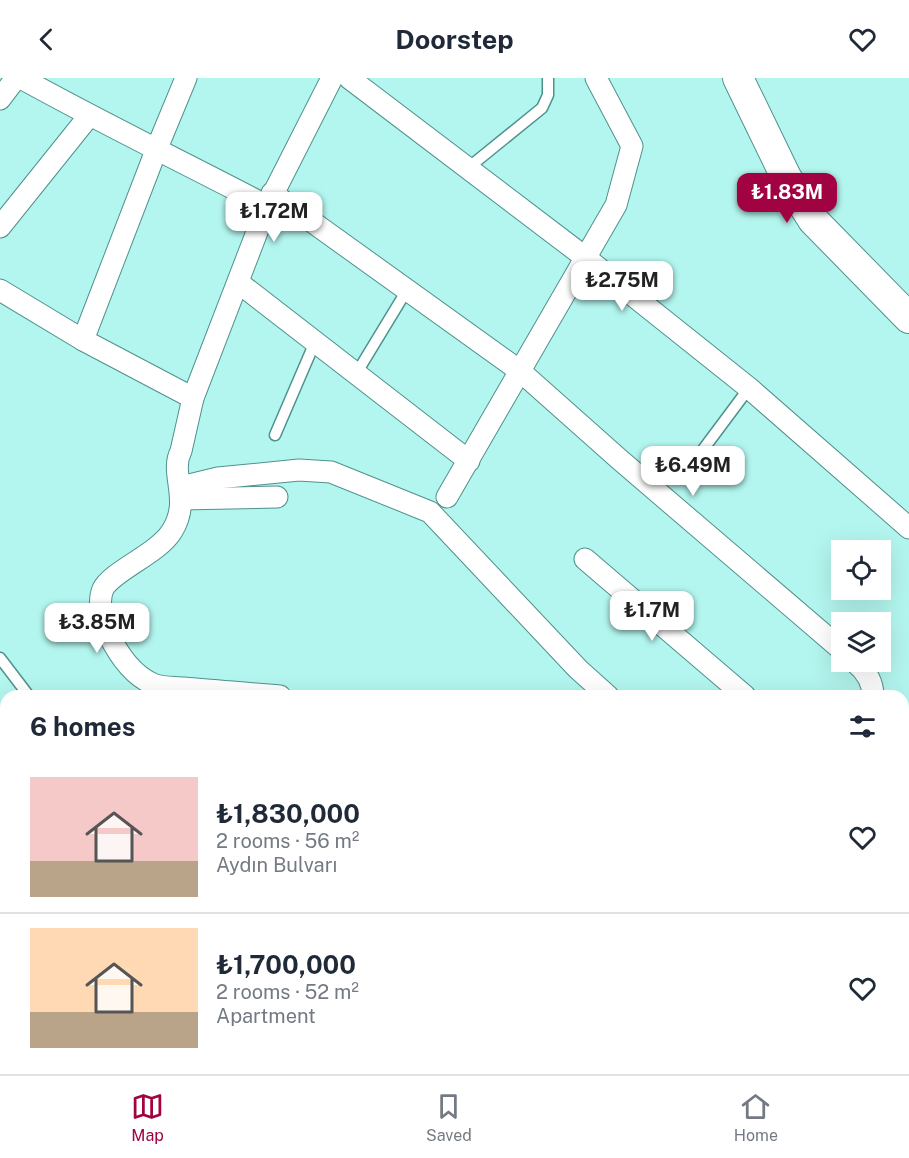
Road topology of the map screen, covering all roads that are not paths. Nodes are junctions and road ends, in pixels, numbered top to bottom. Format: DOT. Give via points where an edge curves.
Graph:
graph roads {
  1 [pos="16,78"];
  2 [pos="21,78"];
  3 [pos="186,78"];
  4 [pos="332,78"];
  5 [pos="349,78"];
  6 [pos="548,78"];
  7 [pos="596,78"];
  8 [pos="738,78"];
  9 [pos="0,99"];
  10 [pos="89,116"];
  11 [pos="157,148"];
  12 [pos="468,168"];
  13 [pos="269,199"];
  14 [pos="0,227"];
  15 [pos="586,258"];
  16 [pos="238,283"];
  17 [pos="0,290"];
  18 [pos="407,290"];
  19 [pos="909,318"];
  20 [pos="83,340"];
  21 [pos="315,342"];
  22 [pos="520,371"];
  23 [pos="356,374"];
  24 [pos="749,388"];
  25 [pos="193,398"];
  26 [pos="275,435"];
  27 [pos="696,459"];
  28 [pos="469,461"];
  29 [pos="181,493"];
  30 [pos="277,497"];
  31 [pos="447,497"];
  32 [pos="909,528"];
  33 [pos="585,559"];
  34 [pos="831,641"];
  35 [pos="0,658"];
  36 [pos="865,672"];
  37 [pos="24,690"];
  38 [pos="211,690"];
  39 [pos="601,690"];
  40 [pos="738,690"];
  41 [pos="872,690"];
  1 -- 9 [label="street"];
  2 -- 10 [label="street"];
  3 -- 11 [label="street"];
  4 -- 13 [label="street"];
  5 -- 12 [label="street"];
  6 -- 12 [label="lane" via="548,95 542,108"];
  7 -- 15 [label="street" via="632,146 616,205"];
  8 -- 19 [label="main road" via="786,177 813,220"];
  10 -- 11 [label="street"];
  10 -- 14 [label="street"];
  11 -- 13 [label="street"];
  11 -- 20 [label="street"];
  12 -- 15 [label="street"];
  13 -- 16 [label="street"];
  13 -- 18 [label="street"];
  15 -- 22 [label="street"];
  15 -- 24 [label="street"];
  16 -- 21 [label="street"];
  16 -- 25 [label="street"];
  17 -- 20 [label="street"];
  18 -- 22 [label="street"];
  18 -- 23 [label="lane"];
  20 -- 25 [label="street"];
  21 -- 23 [label="street"];
  21 -- 26 [label="lane"];
  22 -- 28 [label="street"];
  22 -- 34 [label="street"];
  23 -- 28 [label="street"];
  24 -- 27 [label="lane"];
  24 -- 32 [label="street"];
  25 -- 29 [label="street" via="178,458"];
  28 -- 31 [label="street"];
  29 -- 30 [label="street"];
  29 -- 38 [label="street" via="177,522 166,539 110,580 103,590 102,615 112,641 129,665 154,685"];
  29 -- 39 [label="street" via="218,478 299,470 331,472 430,512"];
  33 -- 40 [label="street"];
  35 -- 37 [label="lane"];
  36 -- 41 [label="street"];
}
